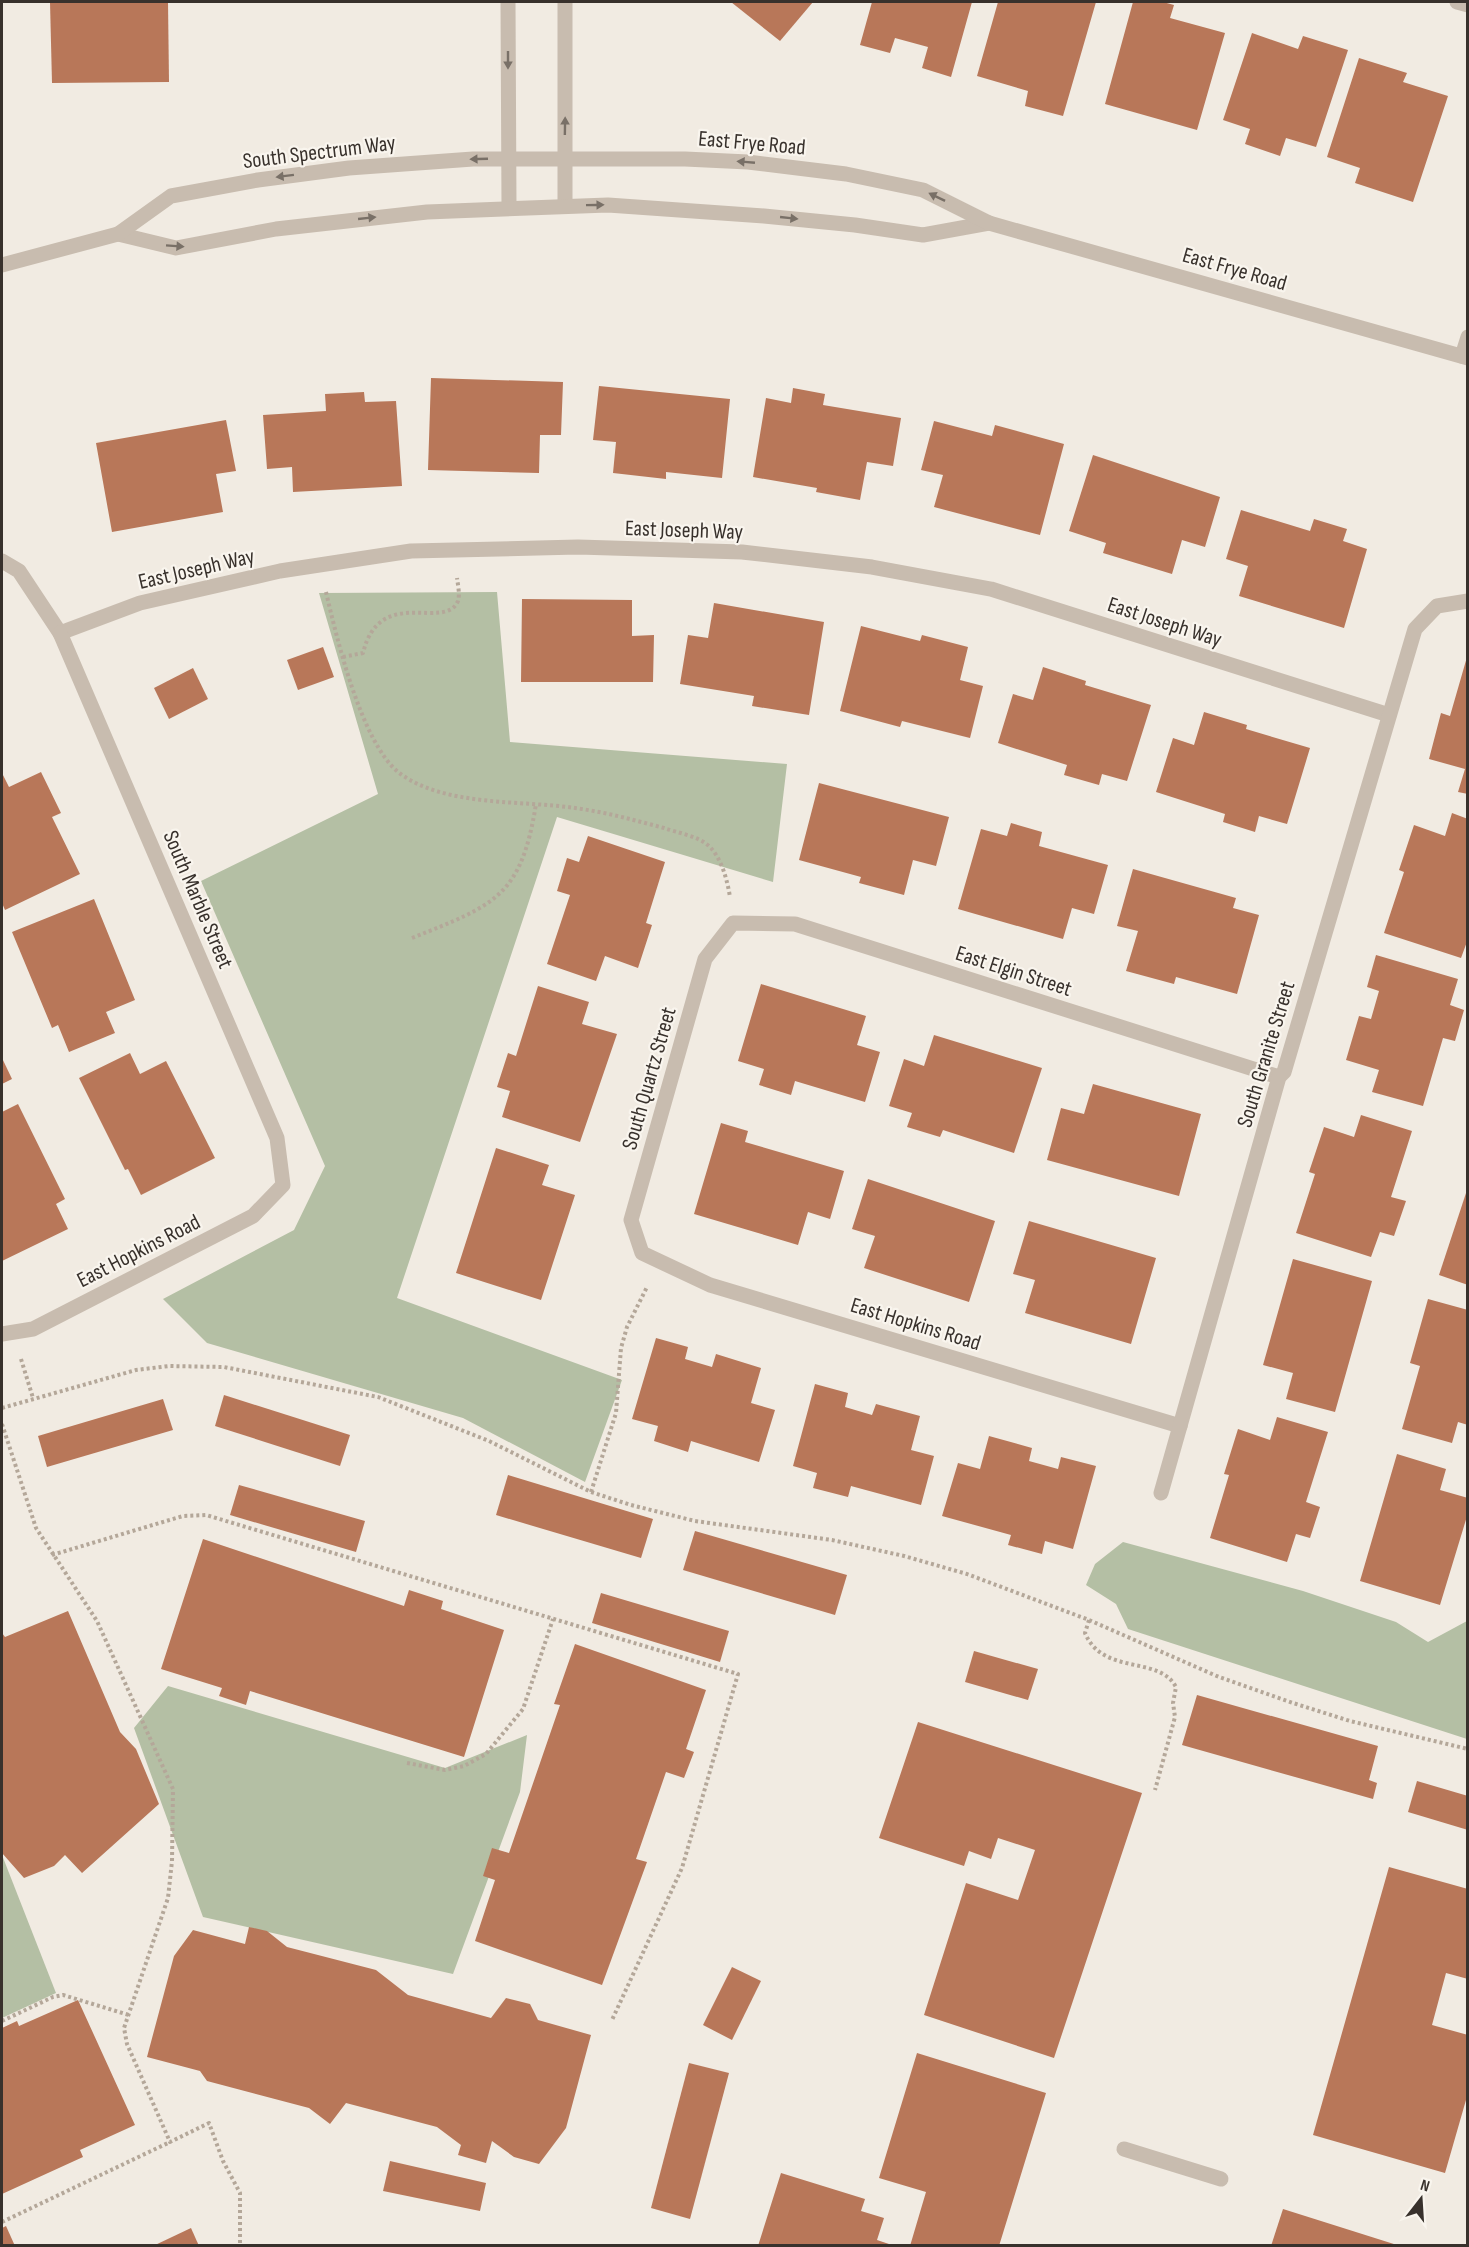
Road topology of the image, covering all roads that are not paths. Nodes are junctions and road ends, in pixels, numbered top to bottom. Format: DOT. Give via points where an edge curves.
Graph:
graph roads {
  1 [pos="508,2"];
  2 [pos="565,2"];
  3 [pos="1457,2"];
  4 [pos="1467,5"];
  5 [pos="538,157"];
  6 [pos="508,158"];
  7 [pos="564,158"];
  8 [pos="536,206"];
  9 [pos="565,206"];
  10 [pos="509,207"];
  11 [pos="989,223"];
  12 [pos="118,234"];
  13 [pos="2,265"];
  14 [pos="1467,338"];
  15 [pos="1465,357"];
  16 [pos="2,561"];
  17 [pos="1467,601"];
  18 [pos="60,633"];
  19 [pos="1389,716"];
  20 [pos="733,923"];
  21 [pos="1280,1077"];
  22 [pos="283,1185"];
  23 [pos="642,1253"];
  24 [pos="2,1334"];
  25 [pos="1180,1426"];
  26 [pos="1161,1493"];
  27 [pos="1125,2149"];
  28 [pos="1221,2179"];
  1 -- 6 [label="street, one-way"];
  7 -- 2 [label="street, one-way"];
  3 -- 4 [label="street"];
  5 -- 6 [label="street, South Spectrum Way"];
  5 -- 7 [label="street, East Frye Road"];
  6 -- 10 [label="street"];
  6 -- 12 [label="street, South Spectrum Way, one-way" via="349,168 171,196"];
  7 -- 9 [label="street"];
  11 -- 7 [label="street, East Frye Road, one-way" via="923,190 846,174 748,162"];
  8 -- 9 [label="street, East Frye Road"];
  8 -- 10 [label="street, South Spectrum Way"];
  9 -- 11 [label="street, East Frye Road, one-way" via="608,205 764,216 923,235"];
  12 -- 10 [label="street, South Spectrum Way, one-way" via="176,248 276,229"];
  11 -- 15 [label="street, East Frye Road"];
  12 -- 13 [label="street, South Spectrum Way"];
  14 -- 15 [label="street"];
  16 -- 18 [label="street" via="19,571"];
  17 -- 19 [label="street, South Granite Street" via="1437,606 1415,629"];
  18 -- 19 [label="street, East Joseph Way" via="140,603 280,571 411,552 578,548 742,552 872,567 991,589"];
  18 -- 22 [label="street, South Marble Street" via="277,1138"];
  19 -- 21 [label="street, South Granite Street"];
  20 -- 21 [label="street, East Elgin Street" via="795,924"];
  20 -- 23 [label="street, South Quartz Street" via="705,959 631,1220"];
  21 -- 25 [label="street, South Granite Street"];
  22 -- 24 [label="street, East Hopkins Road" via="253,1216 33,1329"];
  23 -- 25 [label="street, East Hopkins Road" via="710,1285"];
  25 -- 26 [label="street, South Granite Street"];
  27 -- 28 [label="street"];
}
